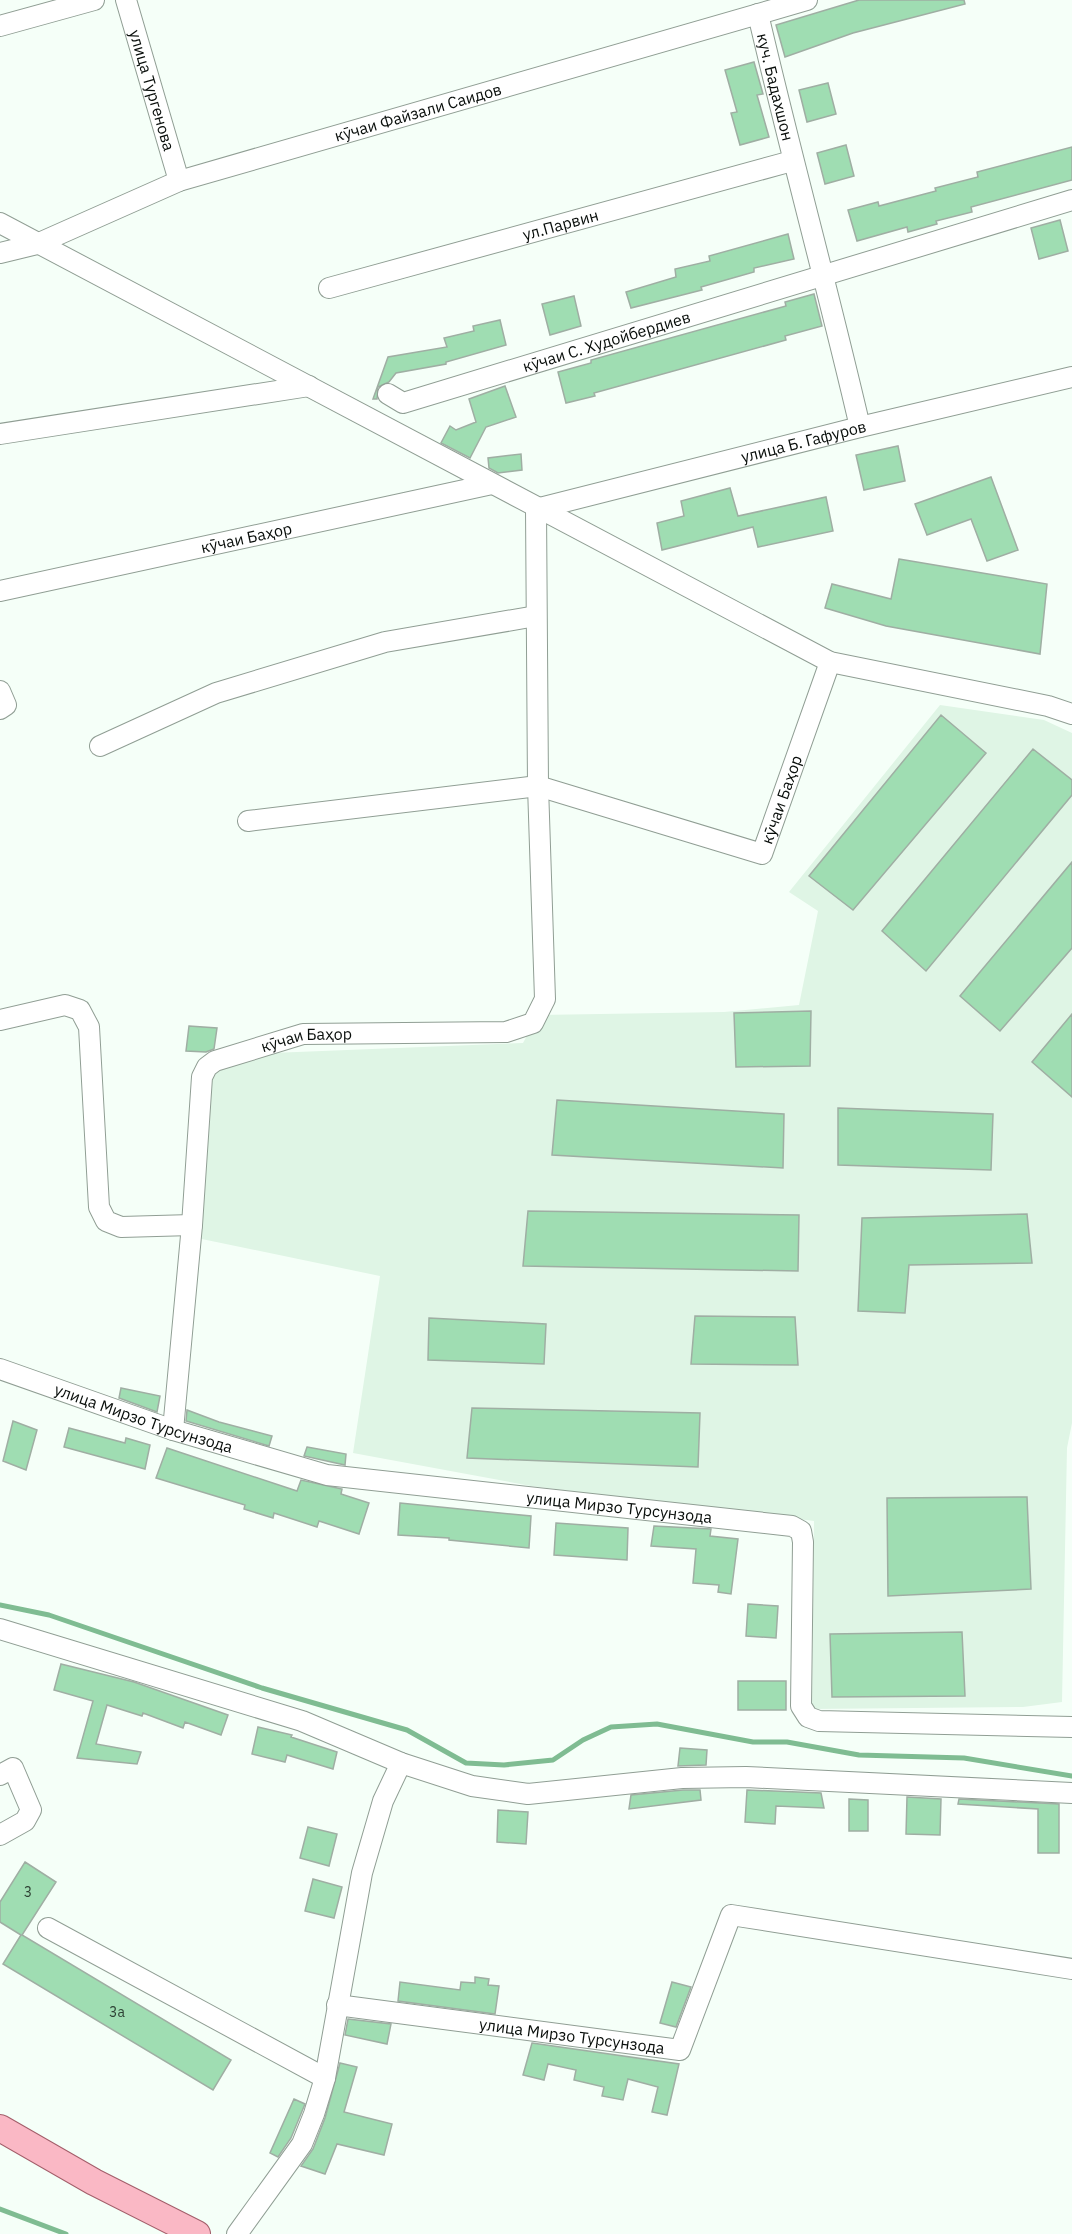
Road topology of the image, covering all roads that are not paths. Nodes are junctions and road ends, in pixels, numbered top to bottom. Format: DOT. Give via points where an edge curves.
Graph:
graph roads {
  1 [pos="94,0"];
  2 [pos="126,0"];
  3 [pos="807,0"];
  4 [pos="758,14"];
  5 [pos="0,26"];
  6 [pos="792,161"];
  7 [pos="179,181"];
  8 [pos="1072,200"];
  9 [pos="0,224"];
  10 [pos="37,244"];
  11 [pos="0,253"];
  12 [pos="824,274"];
  13 [pos="329,288"];
  14 [pos="1072,377"];
  15 [pos="309,386"];
  16 [pos="388,394"];
  17 [pos="860,427"];
  18 [pos="0,434"];
  19 [pos="492,484"];
  20 [pos="536,509"];
  21 [pos="0,591"];
  22 [pos="536,616"];
  23 [pos="830,662"];
  24 [pos="0,690"];
  25 [pos="0,709"];
  26 [pos="1072,714"];
  27 [pos="100,746"];
  28 [pos="538,786"];
  29 [pos="248,821"];
  30 [pos="0,1020"];
  31 [pos="192,1225"];
  32 [pos="0,1369"];
  33 [pos="173,1430"];
  34 [pos="0,1629"];
  35 [pos="1072,1727"];
  36 [pos="401,1763"];
  37 [pos="0,1775"];
  38 [pos="1072,1793"];
  39 [pos="0,1835"];
  40 [pos="48,1928"];
  41 [pos="1072,1969"];
  42 [pos="337,2005"];
  43 [pos="325,2078"];
  44 [pos="0,2128"];
  45 [pos="197,2234"];
  46 [pos="237,2234"];
  1 -- 5 [label="street"];
  2 -- 7 [label="street, улица Тургенова"];
  3 -- 4 [label="street, кӯчаи Файзали Саидов"];
  4 -- 6 [label="street, куч. Бадахшон"];
  4 -- 7 [label="street, кӯчаи Файзали Саидов"];
  6 -- 12 [label="street"];
  6 -- 13 [label="street, ул.Парвин"];
  7 -- 10 [label="street, кӯчаи Файзали Саидов"];
  8 -- 12 [label="street, кӯчаи С. Худойбердиев"];
  9 -- 10 [label="street"];
  10 -- 11 [label="street"];
  10 -- 15 [label="street"];
  12 -- 16 [label="street, кӯчаи С. Худойбердиев" via="404,403"];
  12 -- 17 [label="street"];
  14 -- 17 [label="street, улица Б. Гафуров"];
  15 -- 18 [label="street"];
  15 -- 19 [label="street"];
  17 -- 20 [label="street, улица Б. Гафуров"];
  19 -- 20 [label="street"];
  19 -- 21 [label="street, кӯчаи Баҳор"];
  20 -- 22 [label="street, кӯчаи Баҳор"];
  20 -- 23 [label="street"];
  22 -- 27 [label="street" via="386,642 216,693"];
  22 -- 28 [label="street, кӯчаи Баҳор"];
  23 -- 26 [label="street"];
  23 -- 28 [label="street, кӯчаи Баҳор" via="762,854"];
  24 -- 25 [label="street" via="6,705"];
  28 -- 29 [label="street, кӯчаи Баҳор"];
  28 -- 31 [label="street, кӯчаи Баҳор" via="545,999 533,1023 506,1032 303,1034 215,1061 202,1077"];
  30 -- 31 [label="street" via="65,1005 80,1011 89,1028 99,1207 106,1221 121,1227"];
  31 -- 33 [label="street, кӯчаи Баҳор"];
  32 -- 33 [label="street, улица Мирзо Турсунзода"];
  33 -- 35 [label="street, улица Мирзо Турсунзода" via="327,1475 792,1526 801,1532 803,1542 801,1706 808,1717 819,1721"];
  34 -- 36 [label="street" via="302,1721"];
  36 -- 38 [label="street" via="472,1785 528,1794 682,1778 746,1777"];
  36 -- 42 [label="street" via="383,1801 362,1874"];
  37 -- 39 [label="street" via="13,1768 31,1810 25,1821"];
  40 -- 43 [label="street"];
  41 -- 42 [label="street, улица Мирзо Турсунзода" via="731,1915 680,2050"];
  42 -- 43 [label="street"];
  43 -- 46 [label="street" via="302,2145"];
  44 -- 45 [label="main road" via="94,2182"];
}
